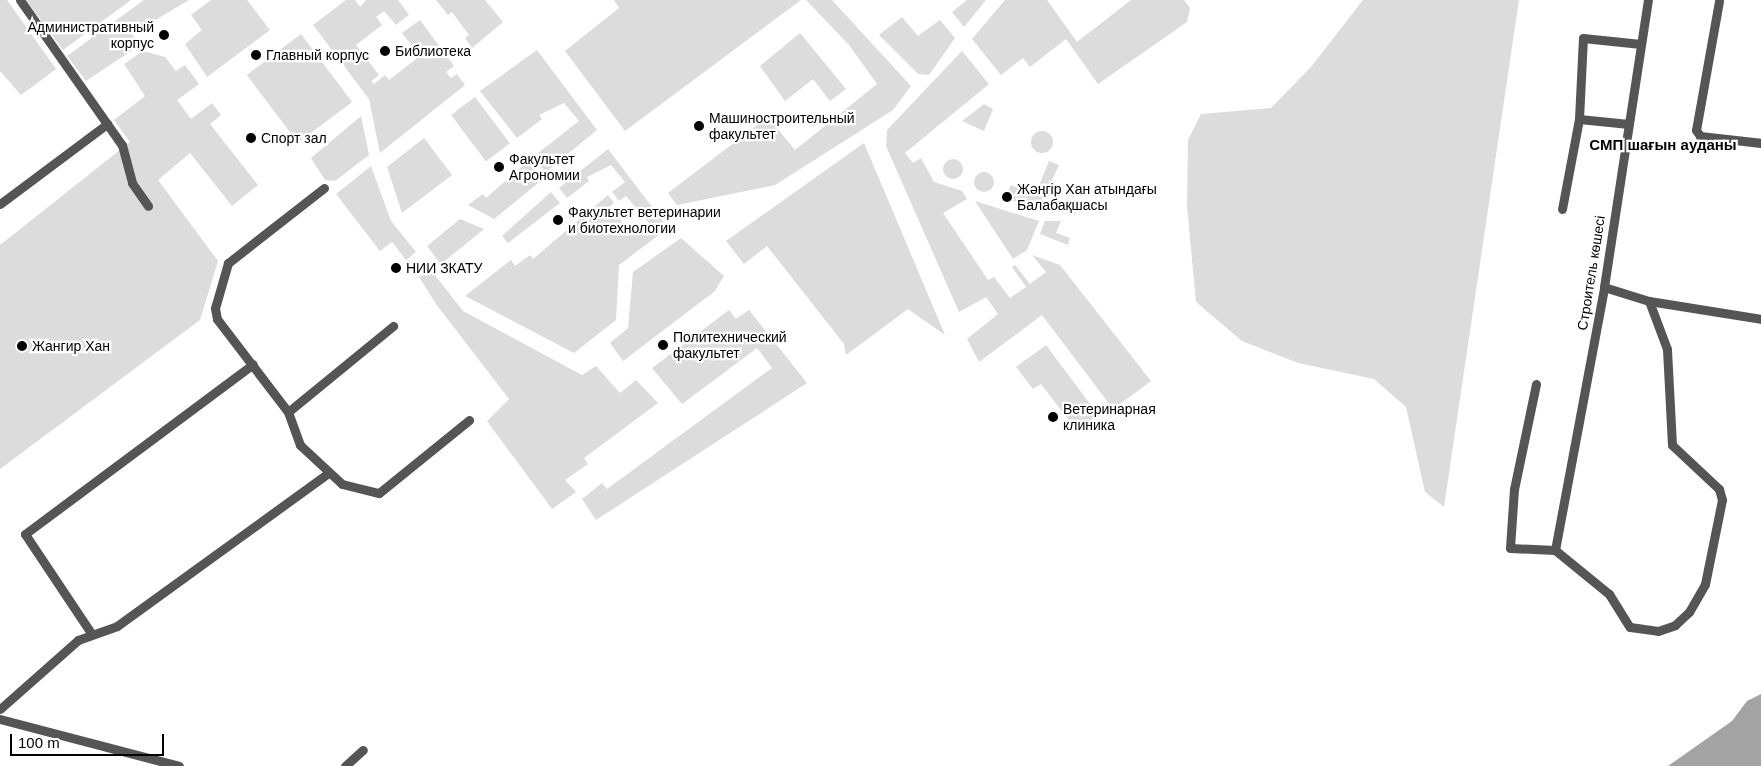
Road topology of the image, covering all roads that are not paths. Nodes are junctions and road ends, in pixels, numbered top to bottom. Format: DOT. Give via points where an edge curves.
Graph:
graph roads {
  1 [pos="20,0"];
  2 [pos="1648,0"];
  3 [pos="1719,1"];
  4 [pos="1641,44"];
  5 [pos="1579,119"];
  6 [pos="108,124"];
  7 [pos="1628,124"];
  8 [pos="1761,143"];
  9 [pos="324,188"];
  10 [pos="0,204"];
  11 [pos="148,206"];
  12 [pos="1562,209"];
  13 [pos="1604,287"];
  14 [pos="1648,301"];
  15 [pos="1761,319"];
  16 [pos="393,326"];
  17 [pos="253,364"];
  18 [pos="1536,384"];
  19 [pos="288,412"];
  20 [pos="469,420"];
  21 [pos="327,474"];
  22 [pos="1556,550"];
  23 [pos="91,633"];
  24 [pos="0,709"];
  25 [pos="0,719"];
  26 [pos="364,750"];
  27 [pos="179,766"];
  28 [pos="345,766"];
  1 -- 6 [label="street"];
  2 -- 4 [label="street, Строитель көшесі"];
  3 -- 8 [label="street" via="1696,130 1700,136"];
  4 -- 5 [label="street" via="1584,38"];
  4 -- 7 [label="street, Строитель көшесі"];
  5 -- 7 [label="street"];
  5 -- 12 [label="street"];
  6 -- 10 [label="street"];
  6 -- 11 [label="street" via="122,145 132,183"];
  7 -- 13 [label="street, Строитель көшесі"];
  9 -- 17 [label="street" via="228,263 215,308 217,319"];
  13 -- 14 [label="street"];
  13 -- 22 [label="street, Строитель көшесі"];
  14 -- 15 [label="street"];
  14 -- 22 [label="street" via="1668,349 1672,445 1719,489 1722,500 1705,584 1689,612 1675,625 1658,631 1641,630 1630,627 1609,594"];
  16 -- 19 [label="street"];
  17 -- 19 [label="street"];
  17 -- 23 [label="street" via="25,534"];
  18 -- 22 [label="street" via="1508,543 1516,550"];
  19 -- 21 [label="street" via="300,445"];
  20 -- 21 [label="street" via="379,493 342,484"];
  21 -- 23 [label="street" via="118,626"];
  23 -- 24 [label="street" via="78,640"];
  25 -- 27 [label="street"];
  26 -- 28 [label="street"];
}
